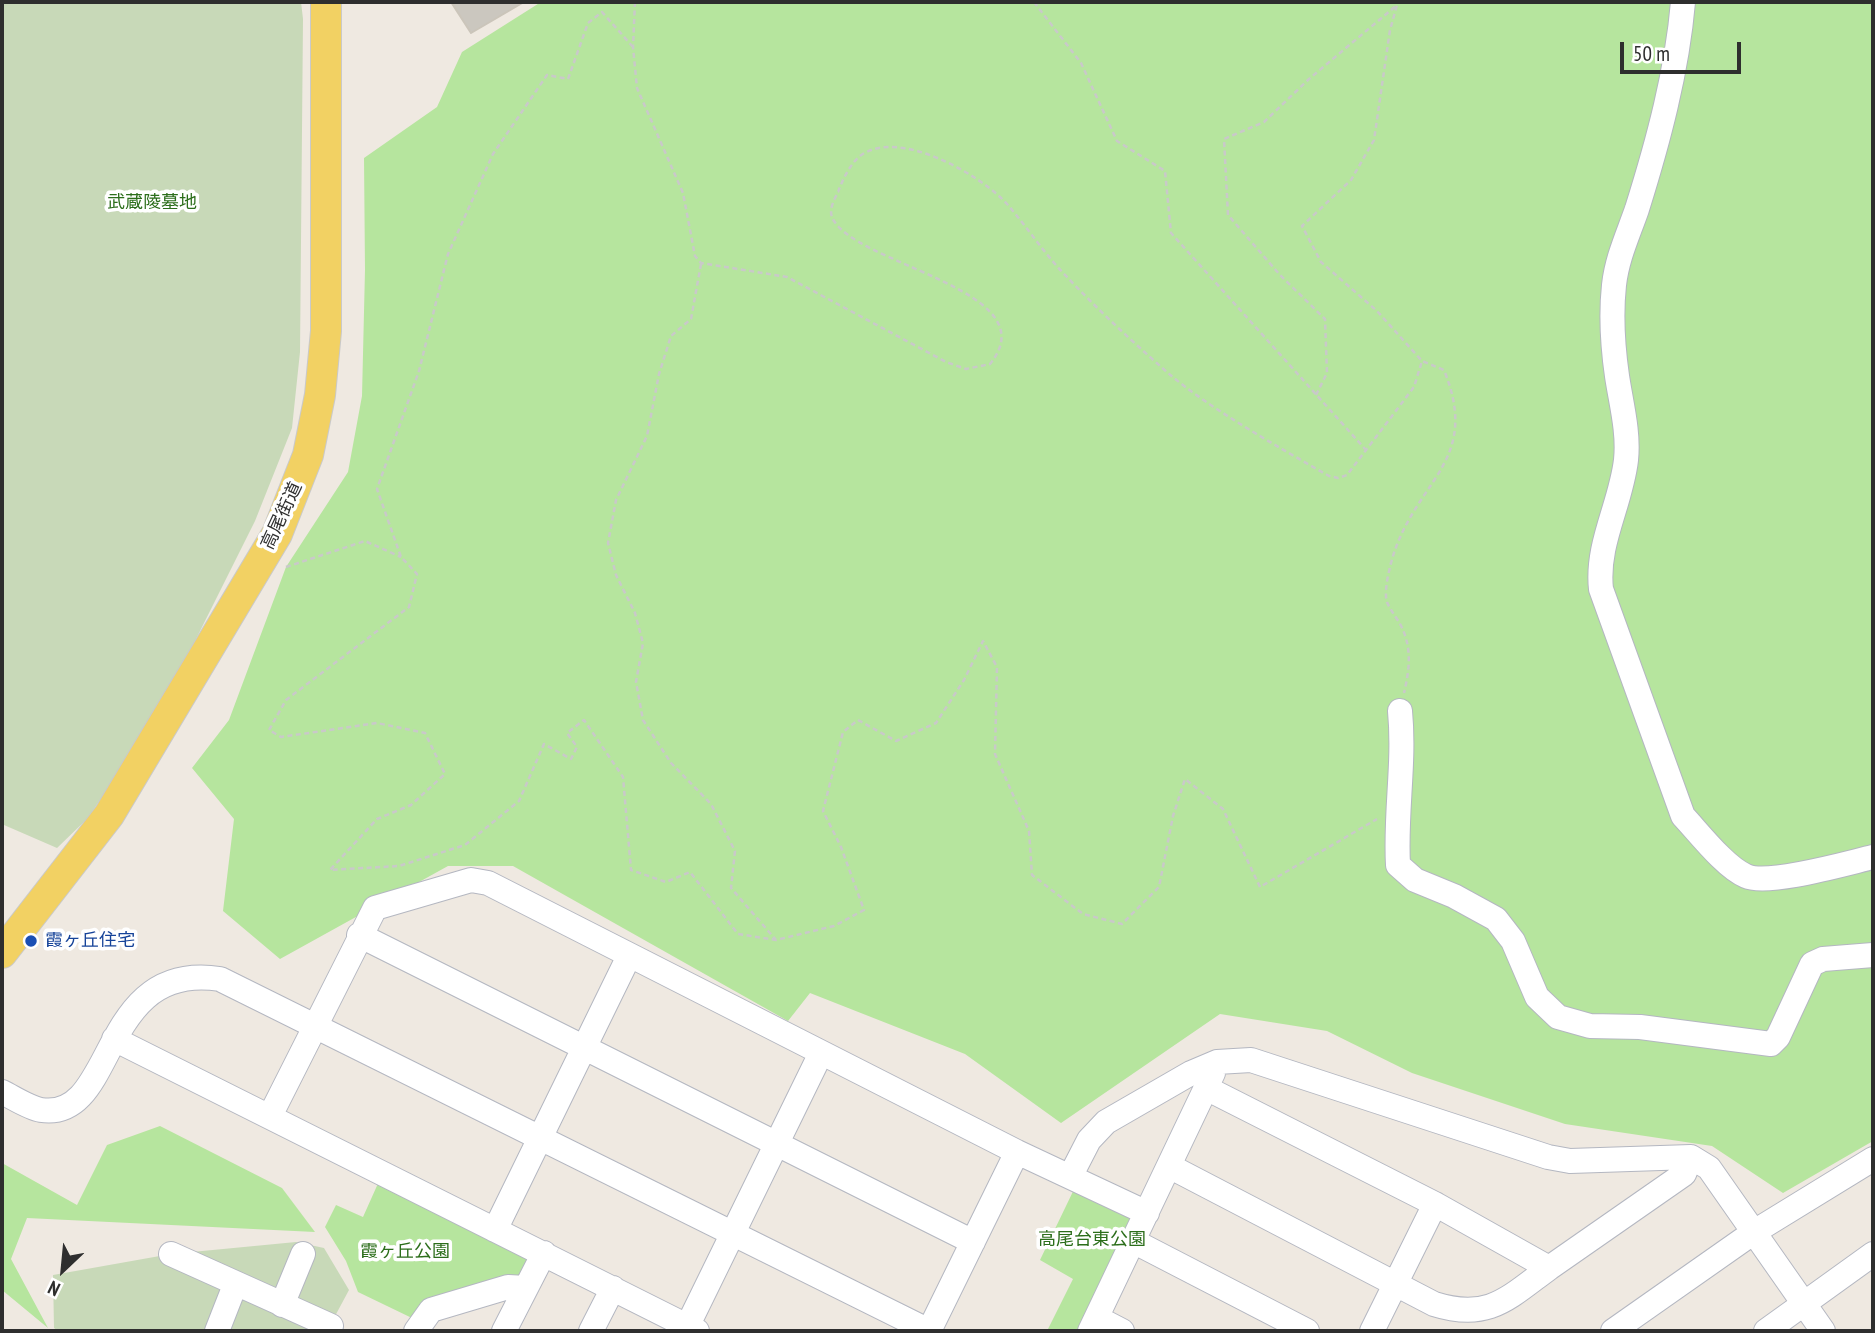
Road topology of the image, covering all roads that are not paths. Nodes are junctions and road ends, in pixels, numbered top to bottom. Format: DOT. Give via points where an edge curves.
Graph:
graph roads {
  1 [pos="326,2"];
  2 [pos="1683,2"];
  3 [pos="1400,711"];
  4 [pos="1873,857"];
  5 [pos="359,935"];
  6 [pos="2,953"];
  7 [pos="1873,955"];
  8 [pos="629,956"];
  9 [pos="315,1025"];
  10 [pos="114,1039"];
  11 [pos="585,1046"];
  12 [pos="821,1052"];
  13 [pos="1217,1062"];
  14 [pos="1208,1089"];
  15 [pos="2,1092"];
  16 [pos="270,1116"];
  17 [pos="540,1139"];
  18 [pos="778,1144"];
  19 [pos="1017,1152"];
  20 [pos="1691,1157"];
  21 [pos="1873,1159"];
  22 [pos="1169,1166"];
  23 [pos="1071,1175"];
  24 [pos="1435,1204"];
  25 [pos="1147,1213"];
  26 [pos="495,1230"];
  27 [pos="1754,1232"];
  28 [pos="733,1235"];
  29 [pos="1133,1241"];
  30 [pos="973,1242"];
  31 [pos="544,1253"];
  32 [pos="171,1254"];
  33 [pos="303,1254"];
  34 [pos="1873,1254"];
  35 [pos="1549,1268"];
  36 [pos="1395,1284"];
  37 [pos="235,1285"];
  38 [pos="613,1288"];
  39 [pos="526,1289"];
  40 [pos="1804,1304"];
  41 [pos="282,1305"];
  42 [pos="1093,1325"];
  43 [pos="331,1326"];
  44 [pos="690,1330"];
  45 [pos="217,1331"];
  46 [pos="416,1331"];
  47 [pos="504,1331"];
  48 [pos="591,1331"];
  49 [pos="929,1331"];
  50 [pos="1122,1331"];
  51 [pos="1307,1331"];
  52 [pos="1373,1331"];
  53 [pos="1613,1331"];
  54 [pos="1766,1331"];
  55 [pos="1824,1331"];
  1 -- 6 [label="main road, 高尾街道" via="324,365 316,423 295,492 276,534 109,816"];
  2 -- 4 [label="street" via="1670,88 1614,287 1616,371 1625,416 1626,456 1623,482 1599,560 1601,589 1684,816 1723,857 1742,874 1755,878 1781,877"];
  3 -- 7 [label="street" via="1404,749 1398,865 1415,880 1496,919 1513,941 1537,997 1558,1017 1590,1027 1651,1028 1771,1044 1812,964"];
  5 -- 8 [label="street" via="375,908 471,880 488,883"];
  5 -- 9 [label="street"];
  5 -- 11 [label="street"];
  8 -- 11 [label="street"];
  8 -- 12 [label="street"];
  9 -- 10 [label="street" via="241,987 205,977 173,980 154,988 132,1008"];
  9 -- 16 [label="street"];
  9 -- 17 [label="street"];
  10 -- 15 [label="street" via="88,1087 67,1108 41,1110"];
  10 -- 16 [label="street"];
  11 -- 17 [label="street"];
  11 -- 18 [label="street"];
  12 -- 18 [label="street"];
  12 -- 19 [label="street"];
  13 -- 14 [label="street"];
  13 -- 20 [label="street" via="1251,1060 1548,1157 1570,1161"];
  13 -- 23 [label="street" via="1105,1122 1089,1140"];
  14 -- 22 [label="street"];
  14 -- 24 [label="street"];
  16 -- 26 [label="street"];
  17 -- 26 [label="street"];
  17 -- 28 [label="street"];
  18 -- 28 [label="street"];
  18 -- 30 [label="street"];
  19 -- 23 [label="street"];
  19 -- 30 [label="street"];
  20 -- 27 [label="street" via="1709,1168"];
  20 -- 35 [label="street" via="1684,1174"];
  21 -- 27 [label="street"];
  22 -- 25 [label="street"];
  22 -- 36 [label="street"];
  23 -- 25 [label="street"];
  24 -- 35 [label="street"];
  24 -- 36 [label="street"];
  25 -- 29 [label="street"];
  26 -- 31 [label="street"];
  27 -- 40 [label="street"];
  27 -- 53 [label="street"];
  28 -- 44 [label="street"];
  28 -- 49 [label="street"];
  29 -- 42 [label="street"];
  29 -- 51 [label="street"];
  30 -- 49 [label="street"];
  31 -- 38 [label="street"];
  31 -- 39 [label="street"];
  32 -- 37 [label="street"];
  33 -- 41 [label="street"];
  34 -- 40 [label="street"];
  35 -- 36 [label="street" via="1505,1301 1477,1312 1434,1304"];
  36 -- 52 [label="street"];
  37 -- 41 [label="street"];
  37 -- 45 [label="street"];
  38 -- 44 [label="street"];
  38 -- 48 [label="street"];
  39 -- 46 [label="street" via="508,1287 431,1310"];
  39 -- 47 [label="street"];
  40 -- 54 [label="street"];
  40 -- 55 [label="street"];
  41 -- 43 [label="street"];
  42 -- 50 [label="street"];
}
